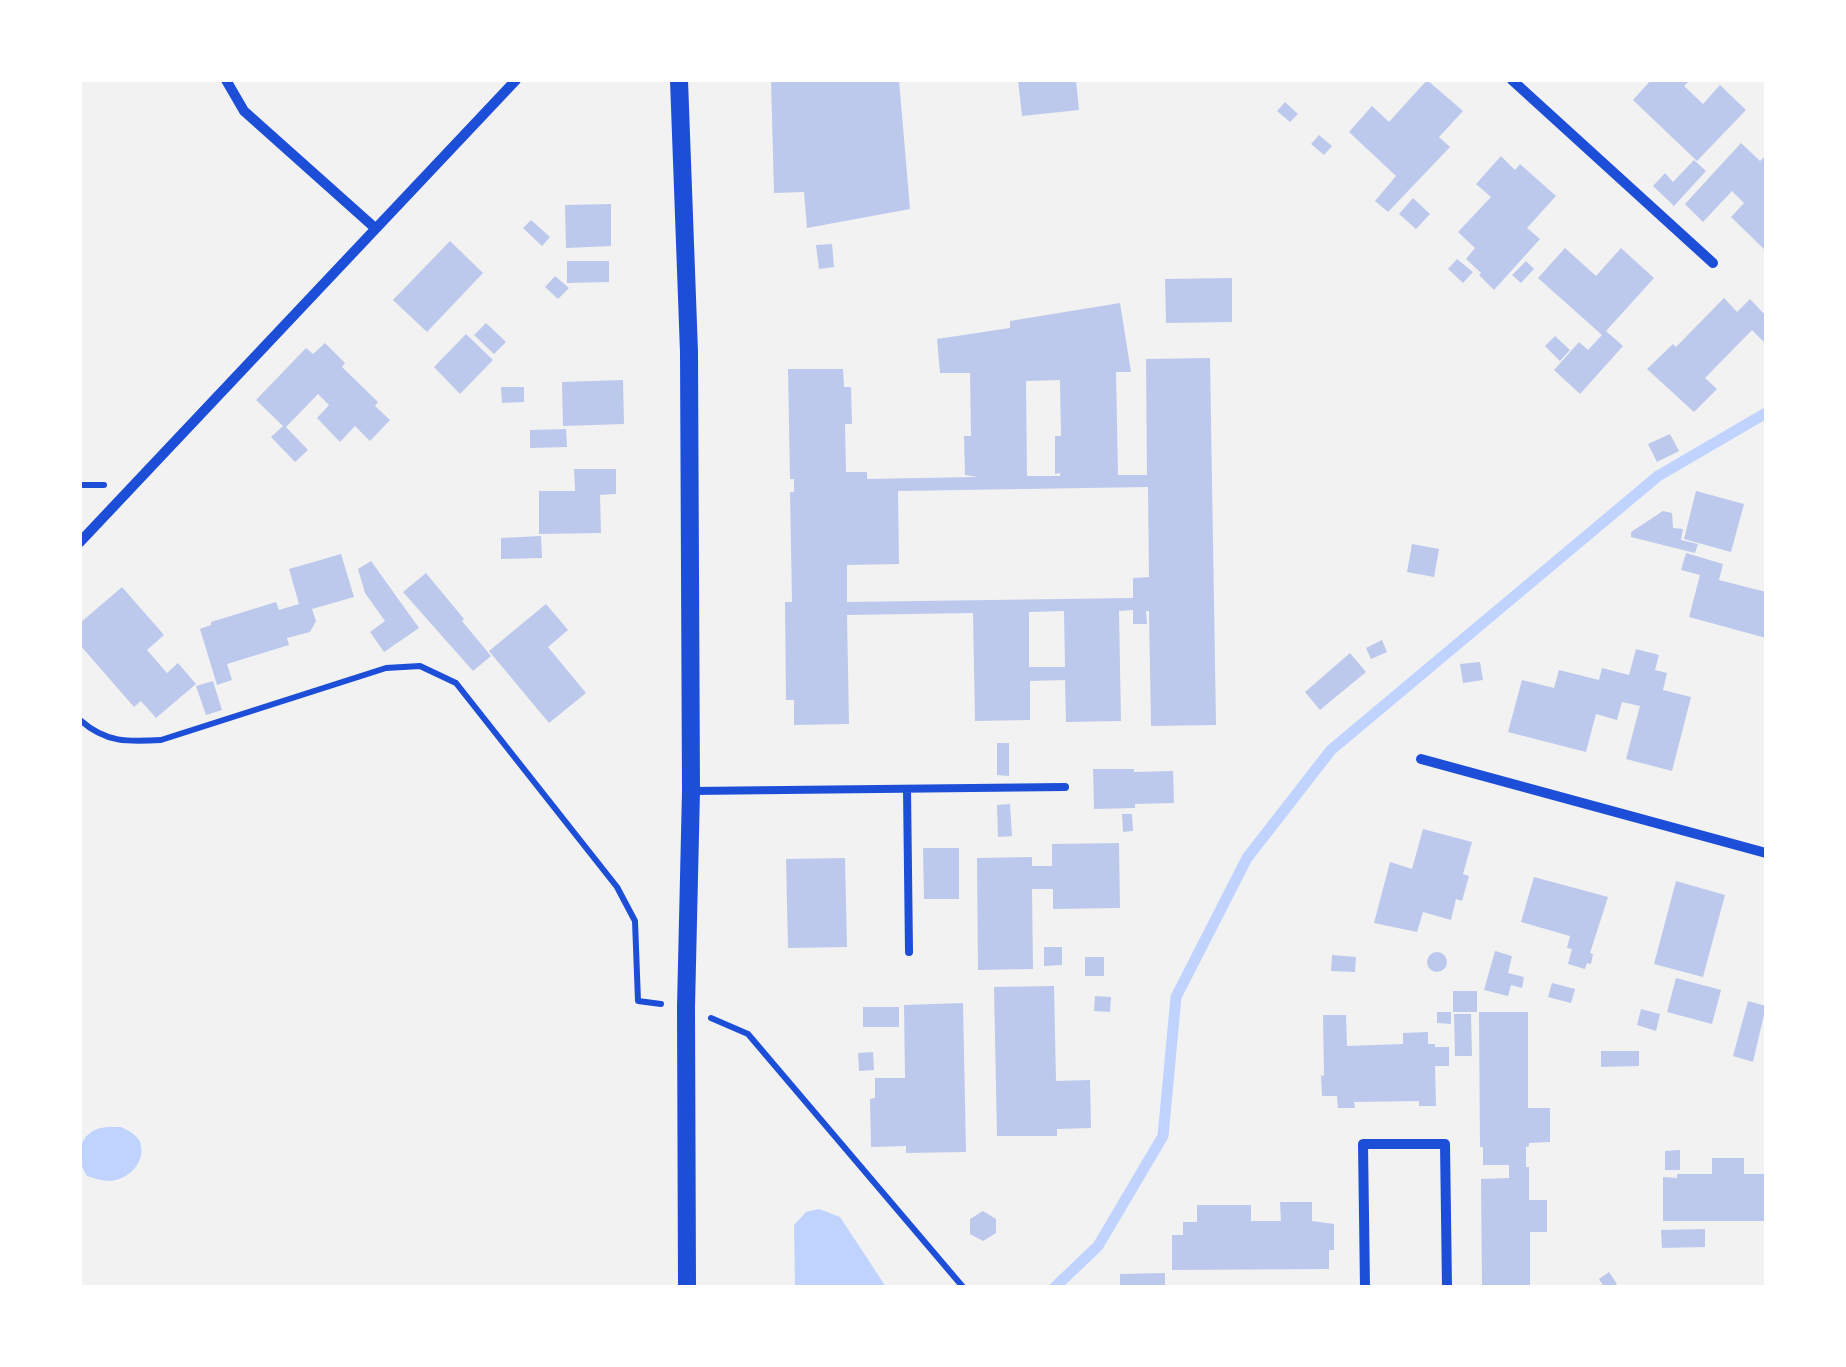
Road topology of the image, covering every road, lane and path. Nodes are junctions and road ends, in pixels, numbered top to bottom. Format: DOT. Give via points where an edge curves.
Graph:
graph roads {
  1 [pos="226,80"];
  2 [pos="516,80"];
  3 [pos="678,80"];
  4 [pos="1512,80"];
  5 [pos="376,228"];
  6 [pos="1713,263"];
  7 [pos="80,542"];
  8 [pos="80,720"];
  9 [pos="1421,759"];
  10 [pos="1066,787"];
  11 [pos="907,789"];
  12 [pos="690,791"];
  13 [pos="1766,853"];
  14 [pos="909,952"];
  15 [pos="686,1008"];
  16 [pos="687,1287"];
  17 [pos="963,1287"];
  18 [pos="1365,1287"];
  19 [pos="1447,1287"];
  1 -- 5 [label="street" via="244,111"];
  2 -- 5 [label="street"];
  3 -- 12 [label="street" via="688,352"];
  4 -- 6 [label="street"];
  5 -- 7 [label="street"];
  8 -- 15 [label="path" via="96,734 127,742 161,740 386,668 420,666 456,683 617,886 635,921 638,1001"];
  9 -- 13 [label="street"];
  10 -- 11 [label="lane"];
  11 -- 12 [label="lane"];
  11 -- 14 [label="lane"];
  12 -- 15 [label="street"];
  15 -- 16 [label="street"];
  15 -- 17 [label="path" via="748,1034"];
  18 -- 19 [label="street" via="1363,1144 1445,1144"];
}
